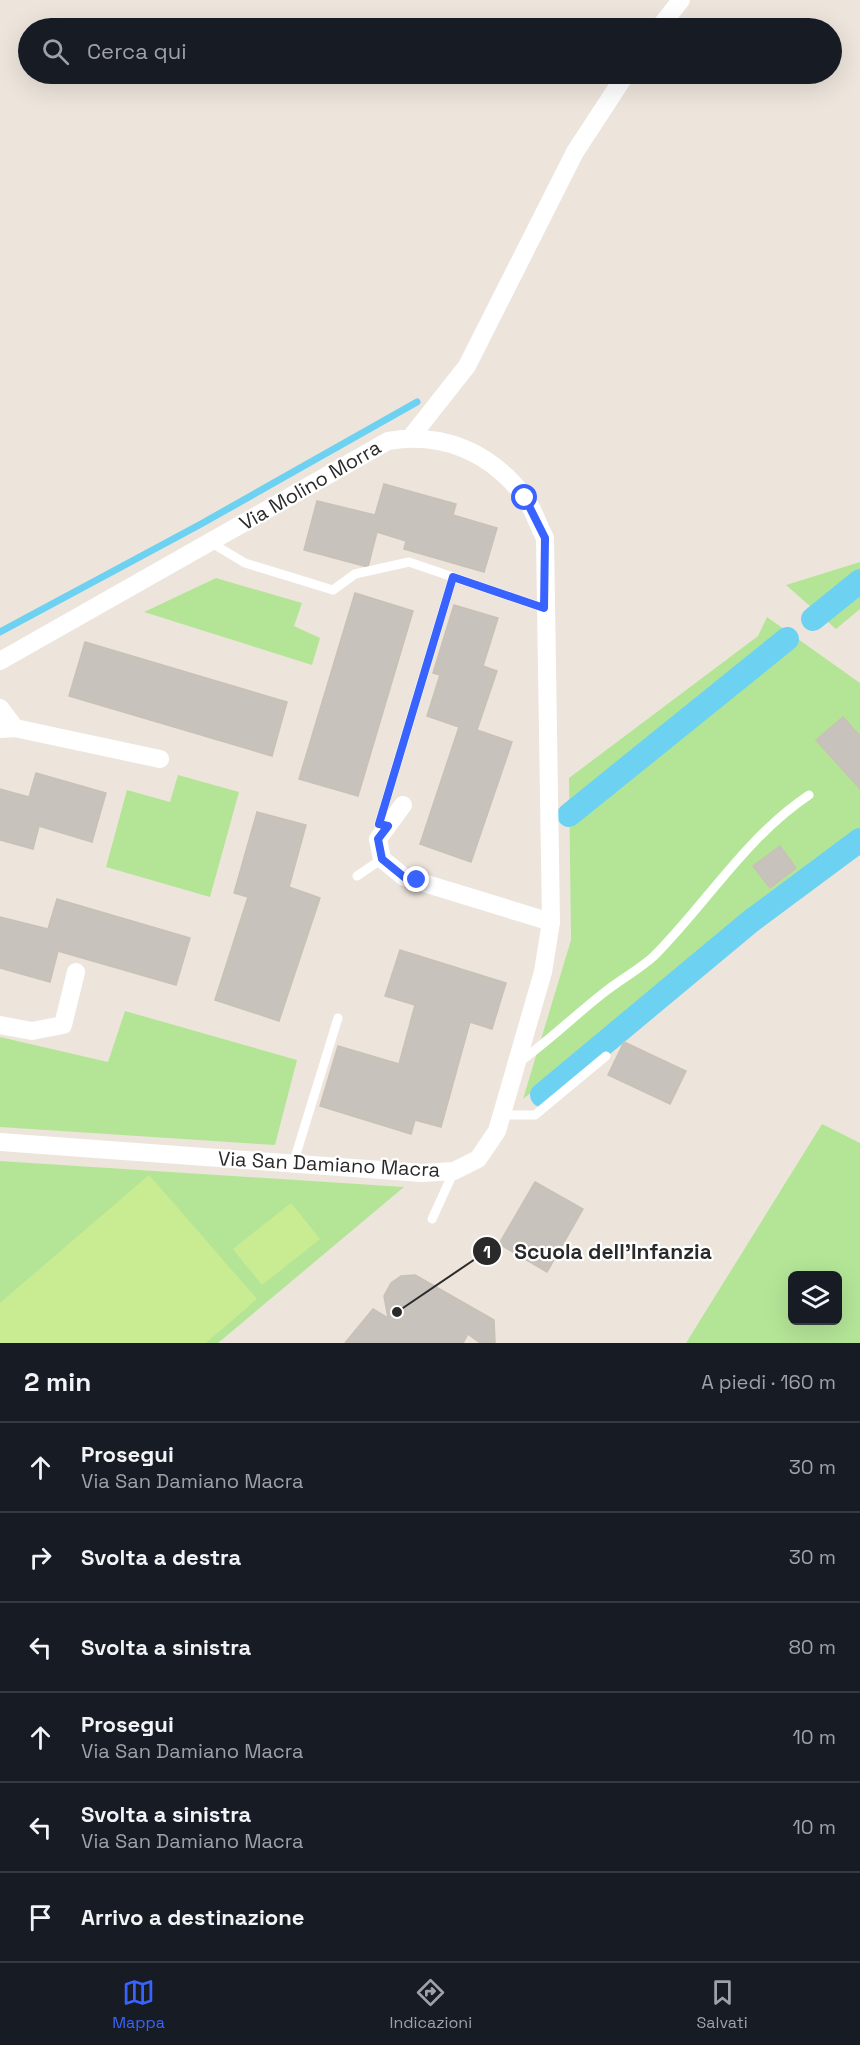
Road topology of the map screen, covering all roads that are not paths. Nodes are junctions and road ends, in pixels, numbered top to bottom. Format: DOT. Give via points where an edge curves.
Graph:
graph roads {
  1 [pos="681,0"];
  2 [pos="667,18"];
  3 [pos="619,84"];
  4 [pos="411,437"];
  5 [pos="210,542"];
  6 [pos="453,577"];
  7 [pos="544,608"];
  8 [pos="0,661"];
  9 [pos="0,708"];
  10 [pos="7,729"];
  11 [pos="160,759"];
  12 [pos="808,795"];
  13 [pos="403,805"];
  14 [pos="367,820"];
  15 [pos="383,825"];
  16 [pos="382,859"];
  17 [pos="357,876"];
  18 [pos="550,922"];
  19 [pos="76,972"];
  20 [pos="339,1018"];
  21 [pos="0,1025"];
  22 [pos="606,1056"];
  23 [pos="516,1065"];
  24 [pos="501,1115"];
  25 [pos="0,1142"];
  26 [pos="293,1164"];
  27 [pos="454,1171"];
  28 [pos="432,1219"];
  1 -- 2 [label="street"];
  3 -- 4 [label="street" via="575,152 468,366"];
  4 -- 5 [label="street, Via Molino Morra" via="388,441"];
  4 -- 7 [label="street, Via San Damiano Macra" via="441,440 465,449 491,464 525,498 545,538"];
  5 -- 6 [label="lane" via="244,563 333,590 355,574 409,562"];
  5 -- 8 [label="street, Via Molino Morra"];
  6 -- 7 [label="lane"];
  6 -- 15 [label="lane"];
  7 -- 18 [label="street, Via San Damiano Macra"];
  9 -- 10 [label="street"];
  10 -- 11 [label="street"];
  12 -- 23 [label="lane" via="735,863 653,957 605,991 546,1044"];
  13 -- 15 [label="street"];
  14 -- 15 [label="lane"];
  15 -- 16 [label="street" via="378,839"];
  16 -- 17 [label="lane"];
  16 -- 18 [label="street" via="404,877"];
  18 -- 23 [label="street, Via San Damiano Macra" via="543,972"];
  19 -- 21 [label="street" via="63,1025 32,1031"];
  20 -- 26 [label="lane"];
  22 -- 24 [label="lane" via="535,1115"];
  23 -- 24 [label="street, Via San Damiano Macra"];
  24 -- 27 [label="street, Via San Damiano Macra" via="497,1131 478,1159"];
  25 -- 26 [label="street, Via San Damiano Macra"];
  26 -- 27 [label="street, Via San Damiano Macra" via="422,1173"];
  27 -- 28 [label="lane"];
}
